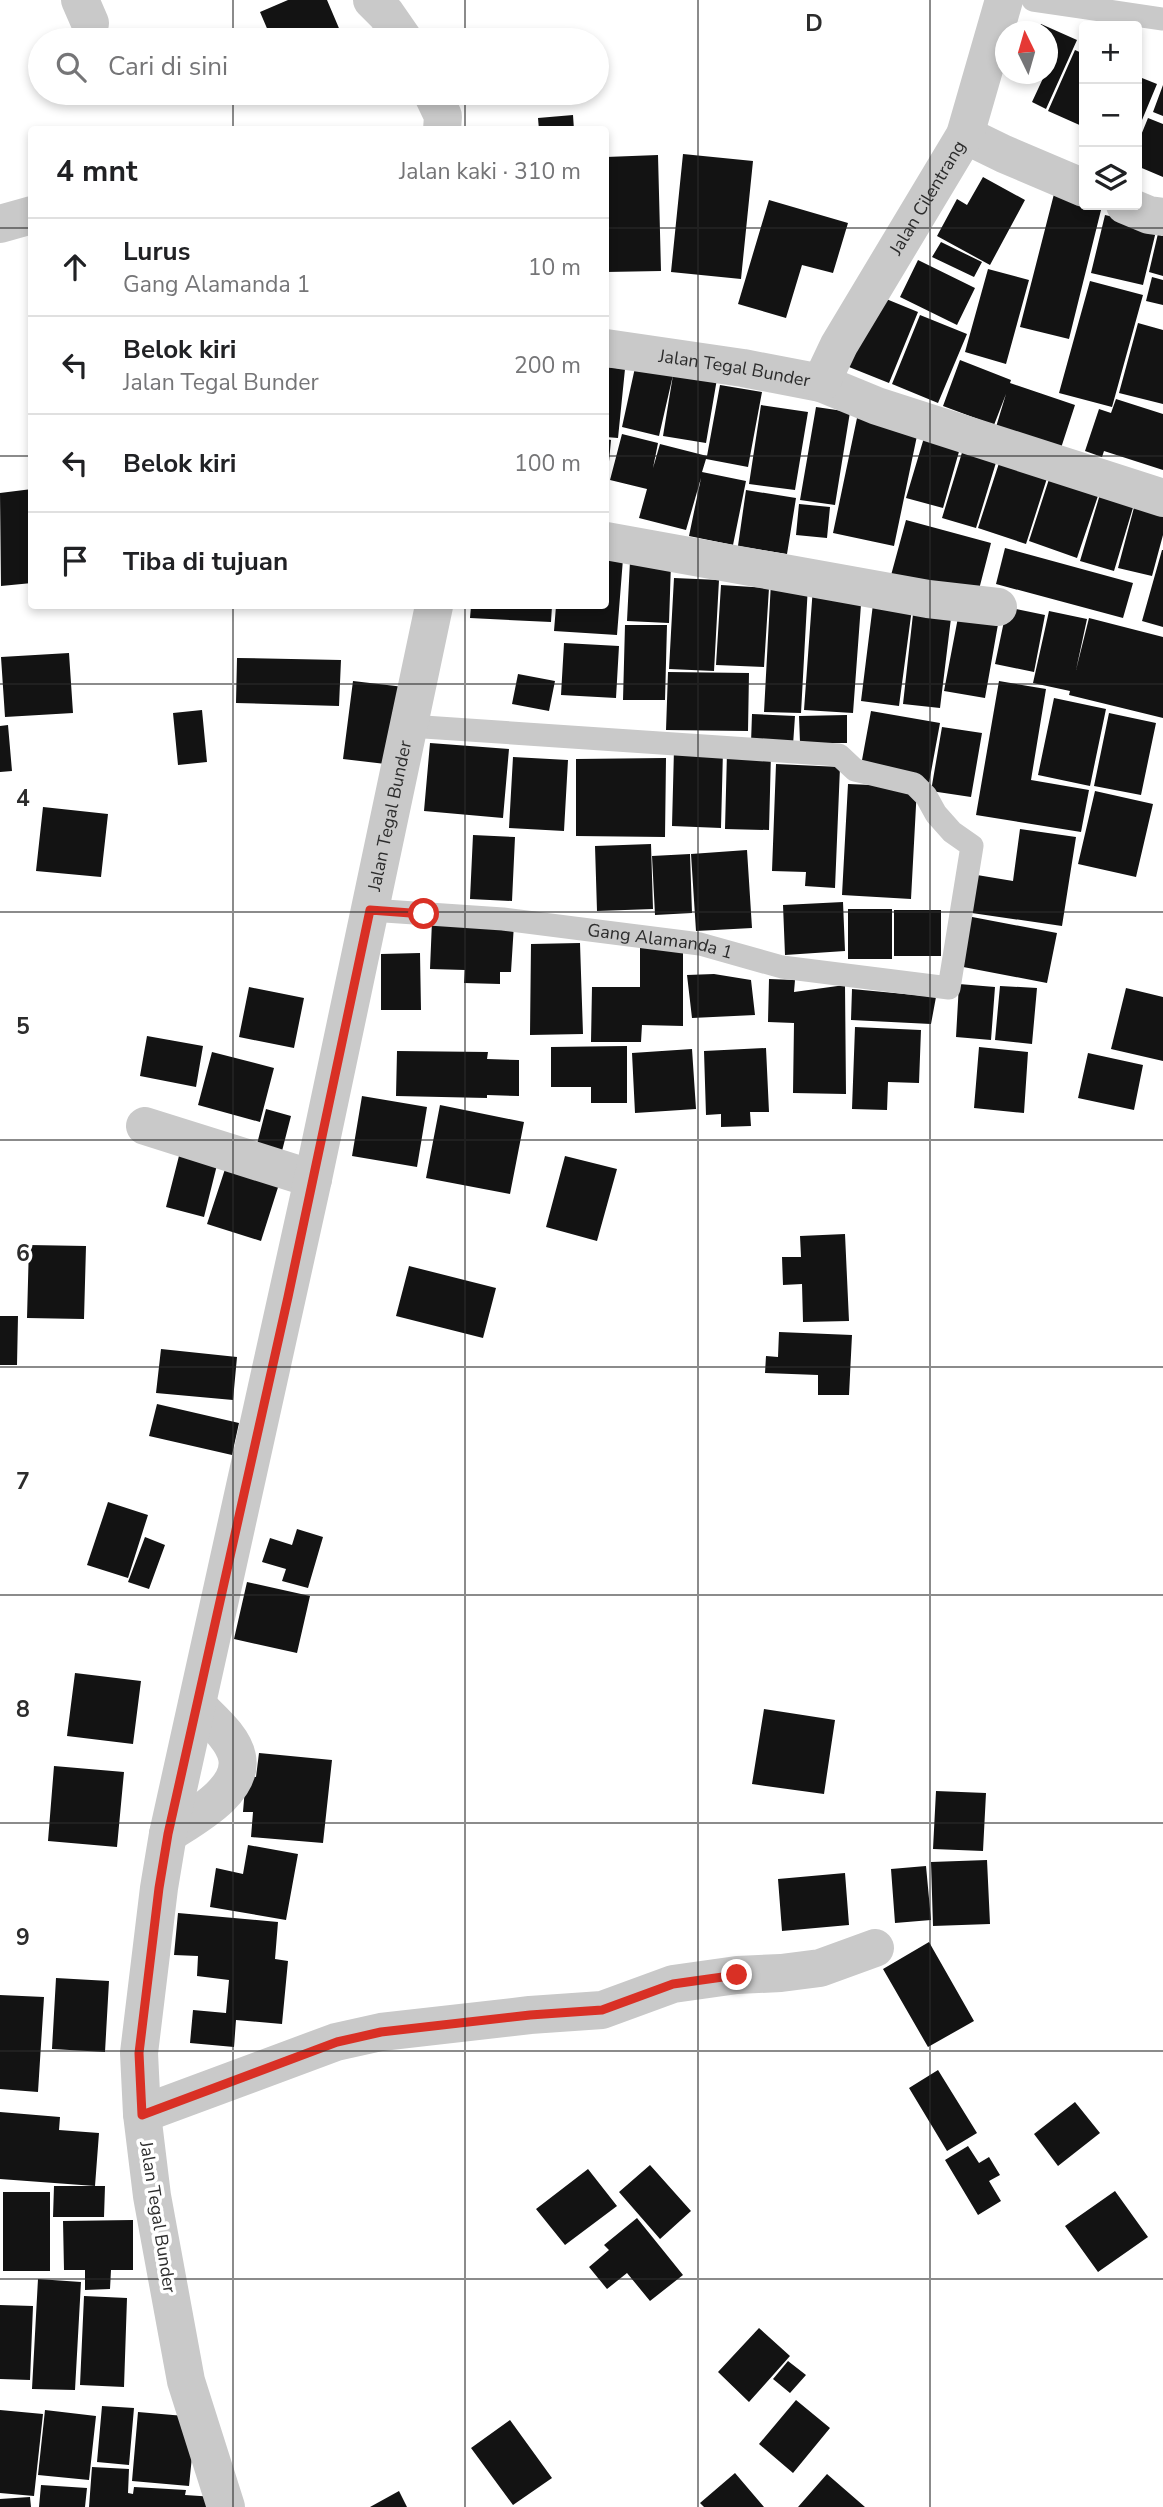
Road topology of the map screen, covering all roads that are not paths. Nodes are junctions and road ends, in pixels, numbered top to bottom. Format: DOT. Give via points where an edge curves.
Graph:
graph roads {
  1 [pos="372,0"];
  2 [pos="1004,0"];
  3 [pos="1033,0"];
  4 [pos="1163,19"];
  5 [pos="396,28"];
  6 [pos="438,105"];
  7 [pos="442,126"];
  8 [pos="965,135"];
  9 [pos="1079,186"];
  10 [pos="1137,210"];
  11 [pos="28,216"];
  12 [pos="1163,217"];
  13 [pos="0,224"];
  14 [pos="609,348"];
  15 [pos="821,383"];
  16 [pos="1163,498"];
  17 [pos="609,542"];
  18 [pos="998,607"];
  19 [pos="433,609"];
  20 [pos="409,726"];
  21 [pos="370,910"];
  22 [pos="145,1126"];
  23 [pos="313,1179"];
  24 [pos="197,1705"];
  25 [pos="168,1834"];
  26 [pos="875,1948"];
  27 [pos="142,2115"];
  28 [pos="226,2507"];
  1 -- 5 [label="street"];
  2 -- 8 [label="street, Jalan Cilentrang"];
  3 -- 4 [label="lane"];
  6 -- 7 [label="street"];
  8 -- 9 [label="street"];
  8 -- 15 [label="street, Jalan Cilentrang" via="839,345"];
  10 -- 12 [label="street"];
  11 -- 13 [label="street"];
  14 -- 15 [label="street, Jalan Tegal Bunder"];
  15 -- 16 [label="street, Jalan Tegal Bunder" via="877,406"];
  17 -- 18 [label="street" via="928,599"];
  19 -- 20 [label="street, Jalan Tegal Bunder"];
  20 -- 21 [label="street, Jalan Tegal Bunder"];
  20 -- 21 [label="lane, Gang Alamanda 1" via="839,755 855,770 914,783 952,832 972,846 949,988 782,967 688,943 503,919"];
  21 -- 23 [label="street, Jalan Tegal Bunder"];
  22 -- 23 [label="street"];
  23 -- 24 [label="street, Jalan Tegal Bunder"];
  24 -- 25 [label="street, Jalan Tegal Bunder"];
  24 -- 25 [label="street" via="228,1739 237,1756 237,1776 204,1811"];
  25 -- 27 [label="street, Jalan Tegal Bunder" via="139,2053"];
  26 -- 27 [label="street" via="820,1968 673,1984 602,2010 381,2032 337,2042"];
  27 -- 28 [label="street, Jalan Tegal Bunder" via="186,2381"];
}
